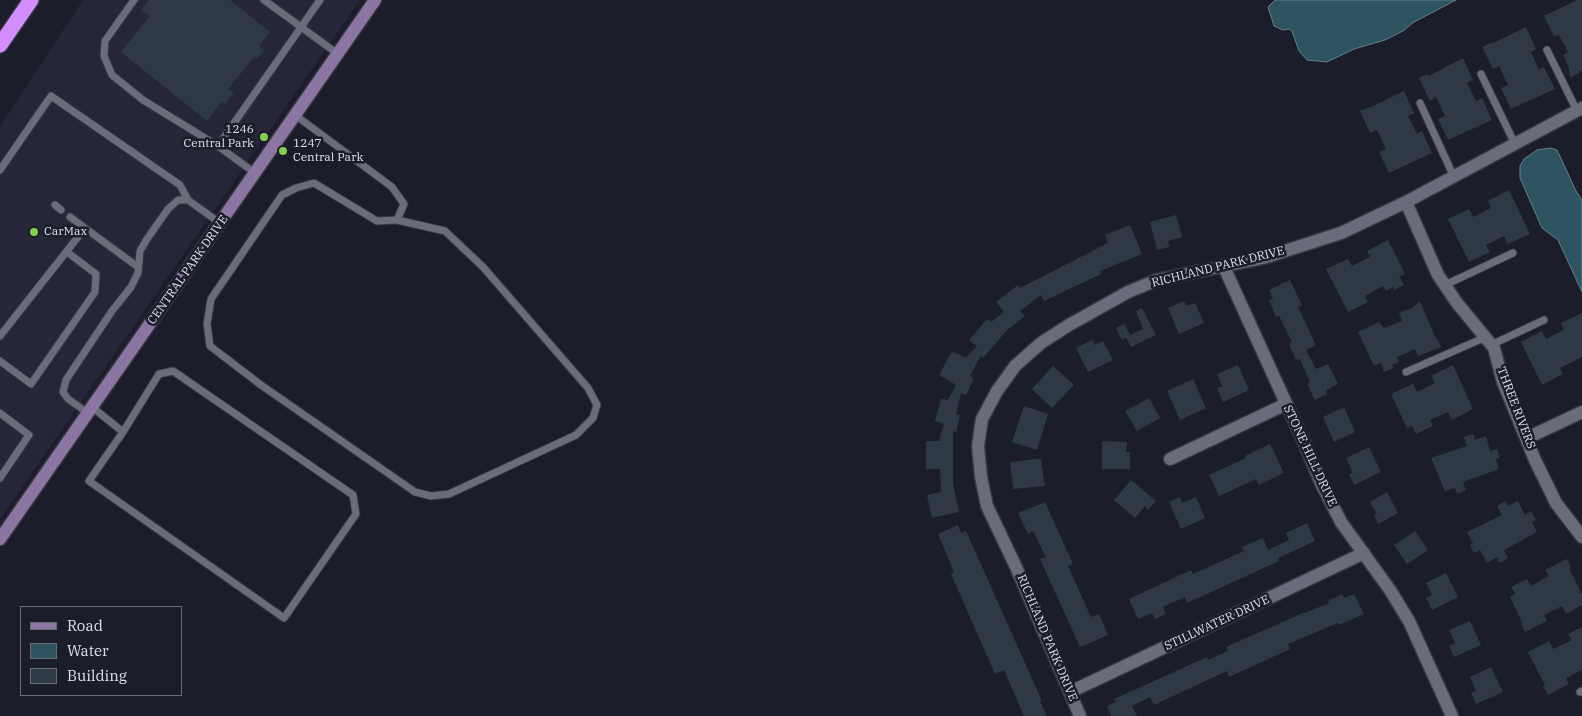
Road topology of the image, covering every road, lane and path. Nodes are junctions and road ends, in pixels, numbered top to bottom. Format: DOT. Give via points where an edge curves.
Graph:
graph roads {
  1 [pos="31,0"];
  2 [pos="134,0"];
  3 [pos="264,0"];
  4 [pos="320,0"];
  5 [pos="375,0"];
  6 [pos="301,27"];
  7 [pos="0,45"];
  8 [pos="1547,50"];
  9 [pos="338,54"];
  10 [pos="1481,74"];
  11 [pos="1420,103"];
  12 [pos="1580,110"];
  13 [pos="295,115"];
  14 [pos="1515,144"];
  15 [pos="218,146"];
  16 [pos="0,170"];
  17 [pos="255,173"];
  18 [pos="1454,177"];
  19 [pos="188,200"];
  20 [pos="1406,202"];
  21 [pos="70,217"];
  22 [pos="397,220"];
  23 [pos="220,223"];
  24 [pos="86,228"];
  25 [pos="67,252"];
  26 [pos="1513,253"];
  27 [pos="138,267"];
  28 [pos="1224,267"];
  29 [pos="1445,285"];
  30 [pos="1544,320"];
  31 [pos="0,336"];
  32 [pos="1489,341"];
  33 [pos="0,361"];
  34 [pos="1406,372"];
  35 [pos="1286,404"];
  36 [pos="90,410"];
  37 [pos="1582,412"];
  38 [pos="0,413"];
  39 [pos="123,432"];
  40 [pos="1527,438"];
  41 [pos="1170,459"];
  42 [pos="0,478"];
  43 [pos="1582,537"];
  44 [pos="0,539"];
  45 [pos="1364,554"];
  46 [pos="1070,692"];
  47 [pos="1080,716"];
  48 [pos="1452,716"];
  1 -- 7 [label="highway"];
  2 -- 15 [label="lane" via="105,41 104,56 112,75 143,100"];
  3 -- 6 [label="lane"];
  4 -- 6 [label="lane"];
  5 -- 9 [label="street, CENTRAL PARK DRIVE"];
  6 -- 9 [label="lane"];
  6 -- 15 [label="lane"];
  8 -- 12 [label="lane"];
  9 -- 13 [label="street, CENTRAL PARK DRIVE"];
  10 -- 14 [label="lane"];
  11 -- 18 [label="lane"];
  12 -- 14 [label="street, RICHLAND PARK DRIVE"];
  13 -- 17 [label="street, CENTRAL PARK DRIVE"];
  13 -- 22 [label="lane" via="392,186 404,204"];
  14 -- 18 [label="street, RICHLAND PARK DRIVE"];
  15 -- 17 [label="lane"];
  16 -- 19 [label="lane" via="51,96 180,185"];
  17 -- 23 [label="street, CENTRAL PARK DRIVE"];
  18 -- 20 [label="street, RICHLAND PARK DRIVE"];
  19 -- 23 [label="lane"];
  19 -- 27 [label="lane" via="178,200 168,209 140,251"];
  20 -- 28 [label="street, RICHLAND PARK DRIVE" via="1341,233"];
  20 -- 29 [label="street, THREE RIVERS"];
  21 -- 24 [label="lane"];
  22 -- 22 [label="lane" via="445,230 483,267 588,388 598,405 593,418 576,435 449,494 431,496 415,492 210,346 211,299 282,194 314,183 377,221"];
  23 -- 36 [label="street, CENTRAL PARK DRIVE"];
  24 -- 25 [label="lane"];
  24 -- 27 [label="lane"];
  25 -- 31 [label="lane"];
  25 -- 33 [label="lane" via="96,274 95,292 32,384"];
  26 -- 29 [label="lane"];
  27 -- 36 [label="lane" via="131,287 66,380 63,392 68,400"];
  28 -- 35 [label="street, STONE HILL DRIVE"];
  28 -- 46 [label="street, RICHLAND PARK DRIVE" via="1157,280 1128,292 1069,325 1041,343 1015,366 982,419 978,446 987,506"];
  29 -- 32 [label="street, THREE RIVERS"];
  30 -- 32 [label="lane"];
  32 -- 34 [label="lane"];
  32 -- 40 [label="street, THREE RIVERS"];
  35 -- 41 [label="street"];
  35 -- 45 [label="street, STONE HILL DRIVE" via="1341,522"];
  36 -- 39 [label="lane"];
  36 -- 44 [label="street, CENTRAL PARK DRIVE"];
  37 -- 40 [label="street"];
  38 -- 42 [label="lane" via="29,435"];
  39 -- 39 [label="lane" via="88,481 284,618 356,514 353,496 173,370 159,374"];
  40 -- 43 [label="street, THREE RIVERS" via="1556,504"];
  45 -- 46 [label="street, STILLWATER DRIVE"];
  45 -- 48 [label="street, STONE HILL DRIVE" via="1409,621"];
  46 -- 47 [label="street, RICHLAND PARK DRIVE"];
}
